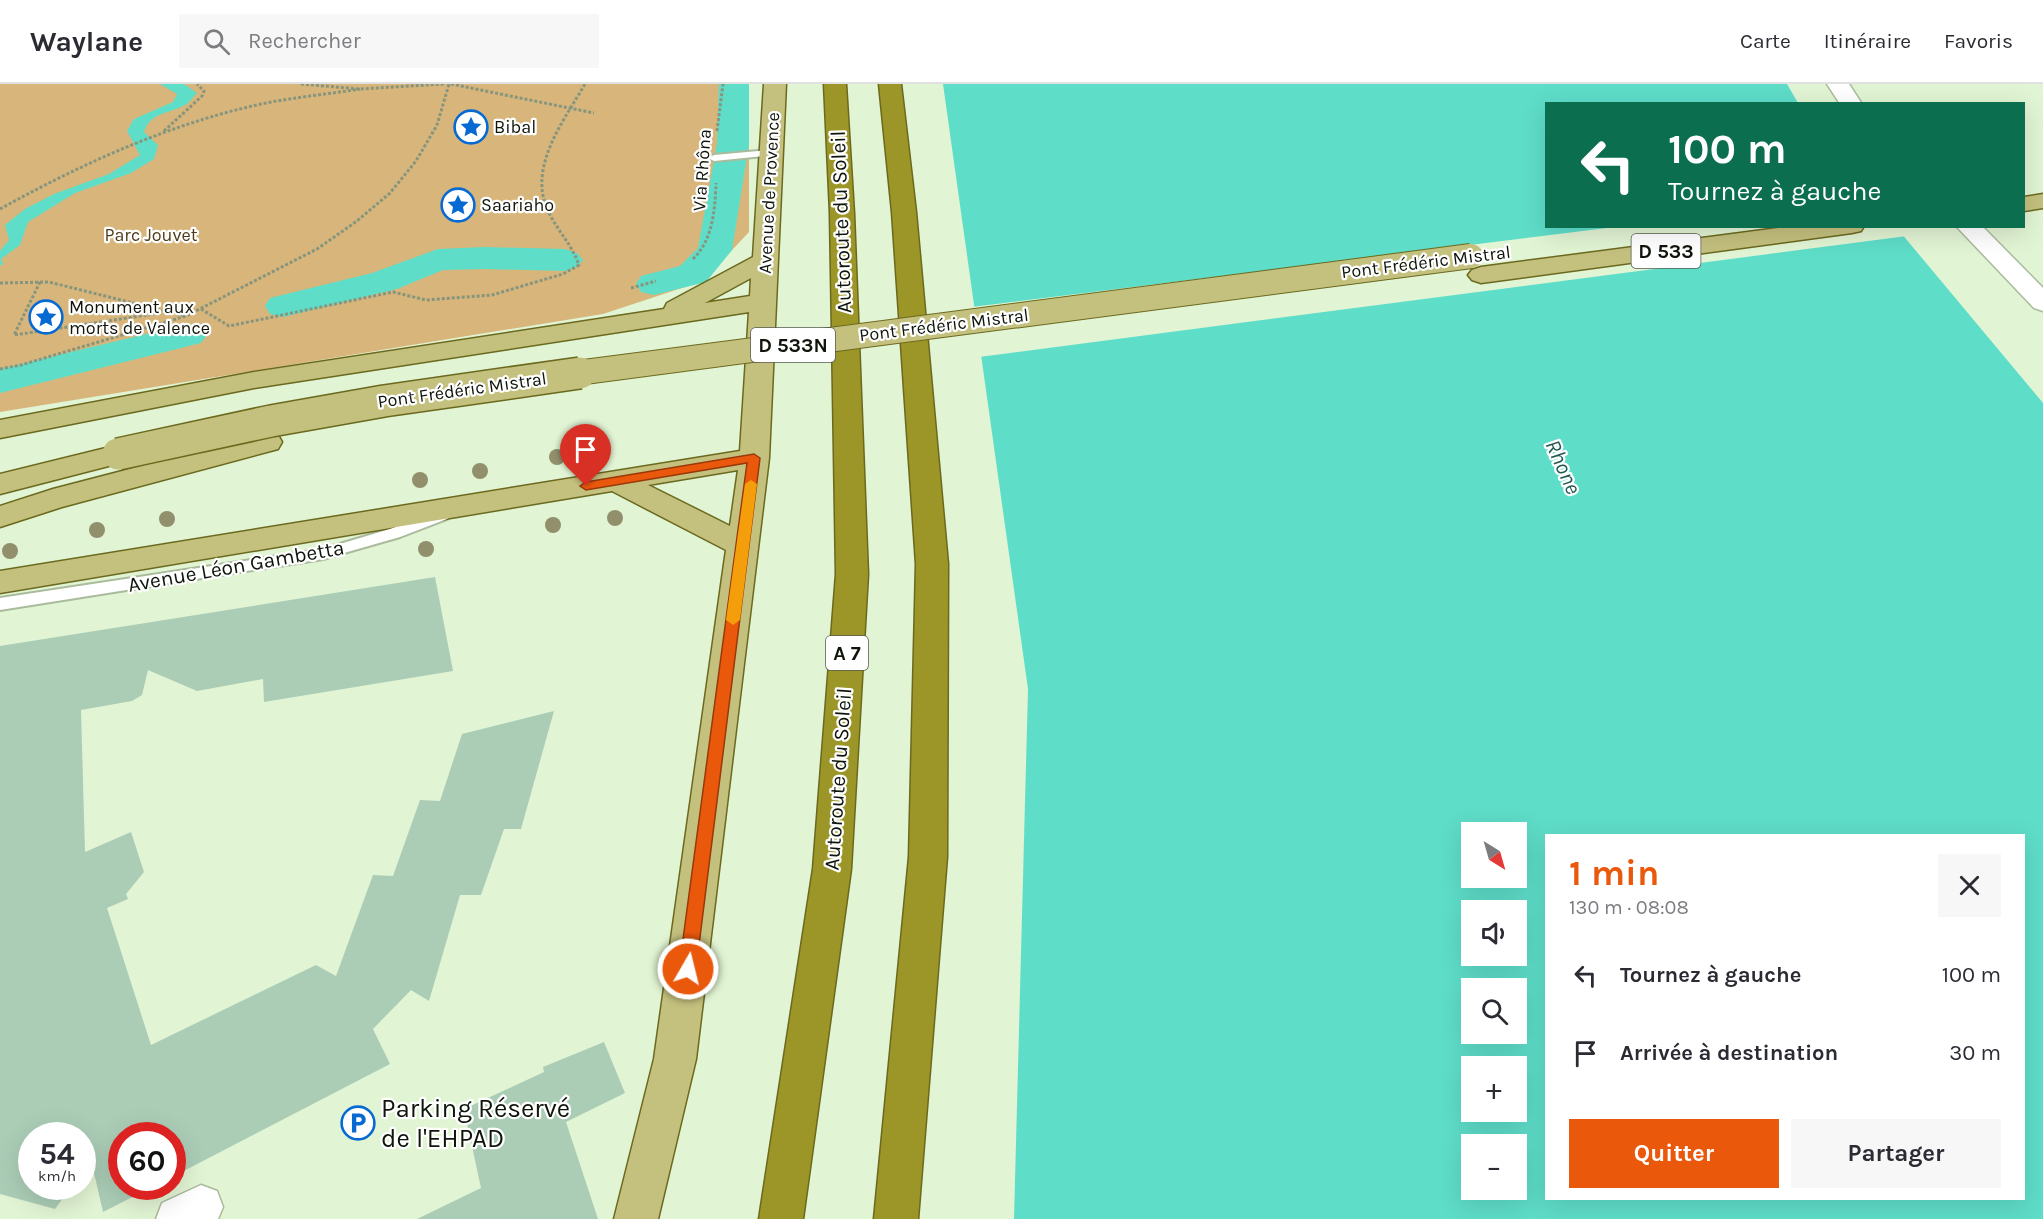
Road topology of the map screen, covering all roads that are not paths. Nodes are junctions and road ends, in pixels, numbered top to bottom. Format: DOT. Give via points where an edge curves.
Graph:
graph roads {
  1 [pos="775,84"];
  2 [pos="835,84"];
  3 [pos="890,84"];
  4 [pos="1838,84"];
  5 [pos="1850,102"];
  6 [pos="771,153"];
  7 [pos="714,158"];
  8 [pos="2043,183"];
  9 [pos="2025,186"];
  10 [pos="2043,201"];
  11 [pos="2025,204"];
  12 [pos="1691,228"];
  13 [pos="1833,228"];
  14 [pos="1970,228"];
  15 [pos="765,261"];
  16 [pos="1476,266"];
  17 [pos="763,302"];
  18 [pos="2043,303"];
  19 [pos="652,320"];
  20 [pos="7,428"];
  21 [pos="268,442"];
  22 [pos="118,454"];
  23 [pos="754,458"];
  24 [pos="0,474"];
  25 [pos="616,481"];
  26 [pos="0,484"];
  27 [pos="0,500"];
  28 [pos="467,505"];
  29 [pos="0,517"];
  30 [pos="742,545"];
  31 [pos="0,582"];
  32 [pos="0,604"];
  33 [pos="636,1219"];
  34 [pos="781,1219"];
  35 [pos="896,1219"];
  1 -- 6 [label="main road, Avenue de Provence"];
  2 -- 34 [label="highway, Autoroute du Soleil / A 7" via="852,574 832,869"];
  3 -- 35 [label="highway" via="932,564 928,857"];
  4 -- 5 [label="street"];
  6 -- 7 [label="lane"];
  6 -- 15 [label="main road, Avenue de Provence"];
  8 -- 9 [label="main road"];
  10 -- 11 [label="main road"];
  12 -- 16 [label="main road, Pont Frédéric Mistral / D 533"];
  13 -- 16 [label="main road, Pont Frédéric Mistral / D 533"];
  14 -- 18 [label="street"];
  15 -- 17 [label="main road, Avenue de Provence"];
  15 -- 19 [label="main road"];
  16 -- 21 [label="main road, Pont Frédéric Mistral / D 533N" via="423,414"];
  16 -- 22 [label="main road, Pont Frédéric Mistral / D 533N, bridge" via="636,365 384,401"];
  17 -- 19 [label="main road"];
  17 -- 23 [label="main road, Avenue de Provence"];
  19 -- 20 [label="main road" via="254,380"];
  21 -- 27 [label="main road"];
  21 -- 29 [label="main road" via="53,498"];
  22 -- 24 [label="main road"];
  22 -- 26 [label="main road"];
  23 -- 25 [label="main road"];
  23 -- 30 [label="main road, Avenue de Provence"];
  25 -- 28 [label="main road"];
  25 -- 30 [label="main road"];
  28 -- 31 [label="main road"];
  28 -- 32 [label="lane, Avenue Léon Gambetta" via="395,533 323,554"];
  30 -- 33 [label="main road, Avenue de Provence" via="675,1059"];
}
